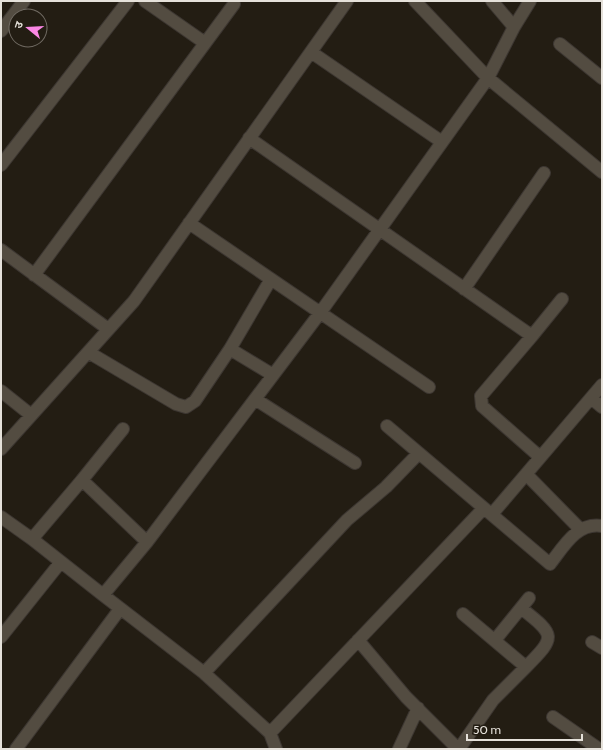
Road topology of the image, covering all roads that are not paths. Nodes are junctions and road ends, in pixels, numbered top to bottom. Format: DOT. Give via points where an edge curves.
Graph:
graph roads {
  1 [pos="24,1"];
  2 [pos="128,1"];
  3 [pos="145,1"];
  4 [pos="347,1"];
  5 [pos="415,1"];
  6 [pos="492,1"];
  7 [pos="530,1"];
  8 [pos="234,4"];
  9 [pos="514,27"];
  10 [pos="1,31"];
  11 [pos="205,43"];
  12 [pos="560,44"];
  13 [pos="311,52"];
  14 [pos="488,78"];
  15 [pos="602,78"];
  16 [pos="249,138"];
  17 [pos="442,142"];
  18 [pos="1,165"];
  19 [pos="602,172"];
  20 [pos="544,173"];
  21 [pos="189,223"];
  22 [pos="379,230"];
  23 [pos="1,250"];
  24 [pos="34,275"];
  25 [pos="271,279"];
  26 [pos="464,289"];
  27 [pos="562,299"];
  28 [pos="320,313"];
  29 [pos="108,329"];
  30 [pos="532,336"];
  31 [pos="230,349"];
  32 [pos="88,352"];
  33 [pos="273,374"];
  34 [pos="602,385"];
  35 [pos="429,387"];
  36 [pos="1,391"];
  37 [pos="591,398"];
  38 [pos="255,399"];
  39 [pos="602,407"];
  40 [pos="31,415"];
  41 [pos="387,426"];
  42 [pos="123,429"];
  43 [pos="1,449"];
  44 [pos="419,453"];
  45 [pos="540,457"];
  46 [pos="354,463"];
  47 [pos="526,474"];
  48 [pos="82,480"];
  49 [pos="488,511"];
  50 [pos="1,518"];
  51 [pos="602,526"];
  52 [pos="580,529"];
  53 [pos="32,539"];
  54 [pos="147,542"];
  55 [pos="60,563"];
  56 [pos="103,594"];
  57 [pos="529,598"];
  58 [pos="521,608"];
  59 [pos="120,609"];
  60 [pos="463,614"];
  61 [pos="1,636"];
  62 [pos="358,640"];
  63 [pos="494,640"];
  64 [pos="592,642"];
  65 [pos="602,648"];
  66 [pos="526,667"];
  67 [pos="204,673"];
  68 [pos="418,708"];
  69 [pos="553,716"];
  70 [pos="270,733"];
  71 [pos="16,749"];
  72 [pos="276,749"];
  73 [pos="398,749"];
  74 [pos="459,749"];
  75 [pos="599,749"];
  1 -- 10 [label="street"];
  2 -- 18 [label="street"];
  3 -- 11 [label="street"];
  4 -- 13 [label="street"];
  5 -- 14 [label="street"];
  6 -- 9 [label="street"];
  7 -- 9 [label="street"];
  8 -- 11 [label="street"];
  9 -- 14 [label="street"];
  11 -- 24 [label="street"];
  12 -- 15 [label="street"];
  13 -- 16 [label="street"];
  13 -- 17 [label="street"];
  14 -- 17 [label="street"];
  14 -- 19 [label="street"];
  16 -- 21 [label="street"];
  16 -- 22 [label="street"];
  17 -- 22 [label="street"];
  20 -- 26 [label="street"];
  21 -- 25 [label="street"];
  21 -- 29 [label="street" via="134,301"];
  22 -- 26 [label="street"];
  22 -- 28 [label="street"];
  23 -- 24 [label="street"];
  24 -- 29 [label="street"];
  25 -- 28 [label="street"];
  25 -- 31 [label="street"];
  26 -- 30 [label="street"];
  27 -- 30 [label="street"];
  28 -- 33 [label="street"];
  28 -- 35 [label="street"];
  29 -- 32 [label="street"];
  30 -- 45 [label="street" via="481,396 482,406"];
  31 -- 32 [label="street" via="194,401 186,407 176,404"];
  31 -- 33 [label="street"];
  32 -- 40 [label="street"];
  33 -- 38 [label="street"];
  34 -- 37 [label="street"];
  36 -- 40 [label="street"];
  37 -- 39 [label="street"];
  37 -- 45 [label="street"];
  38 -- 46 [label="street"];
  38 -- 54 [label="street"];
  40 -- 43 [label="street"];
  41 -- 44 [label="street"];
  42 -- 48 [label="street"];
  44 -- 49 [label="street"];
  44 -- 67 [label="street" via="386,487 347,520"];
  45 -- 47 [label="street"];
  47 -- 49 [label="street"];
  47 -- 52 [label="street"];
  48 -- 53 [label="street"];
  48 -- 54 [label="street"];
  49 -- 52 [label="street" via="550,564"];
  49 -- 62 [label="street"];
  50 -- 53 [label="street"];
  51 -- 52 [label="street" via="590,525"];
  53 -- 55 [label="street"];
  54 -- 56 [label="street"];
  55 -- 56 [label="street"];
  55 -- 61 [label="street"];
  56 -- 59 [label="street"];
  57 -- 58 [label="street"];
  58 -- 63 [label="street"];
  58 -- 66 [label="street" via="544,626 548,633 545,647"];
  59 -- 67 [label="street"];
  59 -- 71 [label="street"];
  60 -- 63 [label="street"];
  62 -- 68 [label="street"];
  62 -- 70 [label="street"];
  63 -- 66 [label="street"];
  64 -- 65 [label="street"];
  66 -- 74 [label="street" via="493,700"];
  67 -- 70 [label="street"];
  68 -- 73 [label="street"];
  68 -- 74 [label="street"];
  69 -- 75 [label="street"];
  70 -- 72 [label="street"];
}
